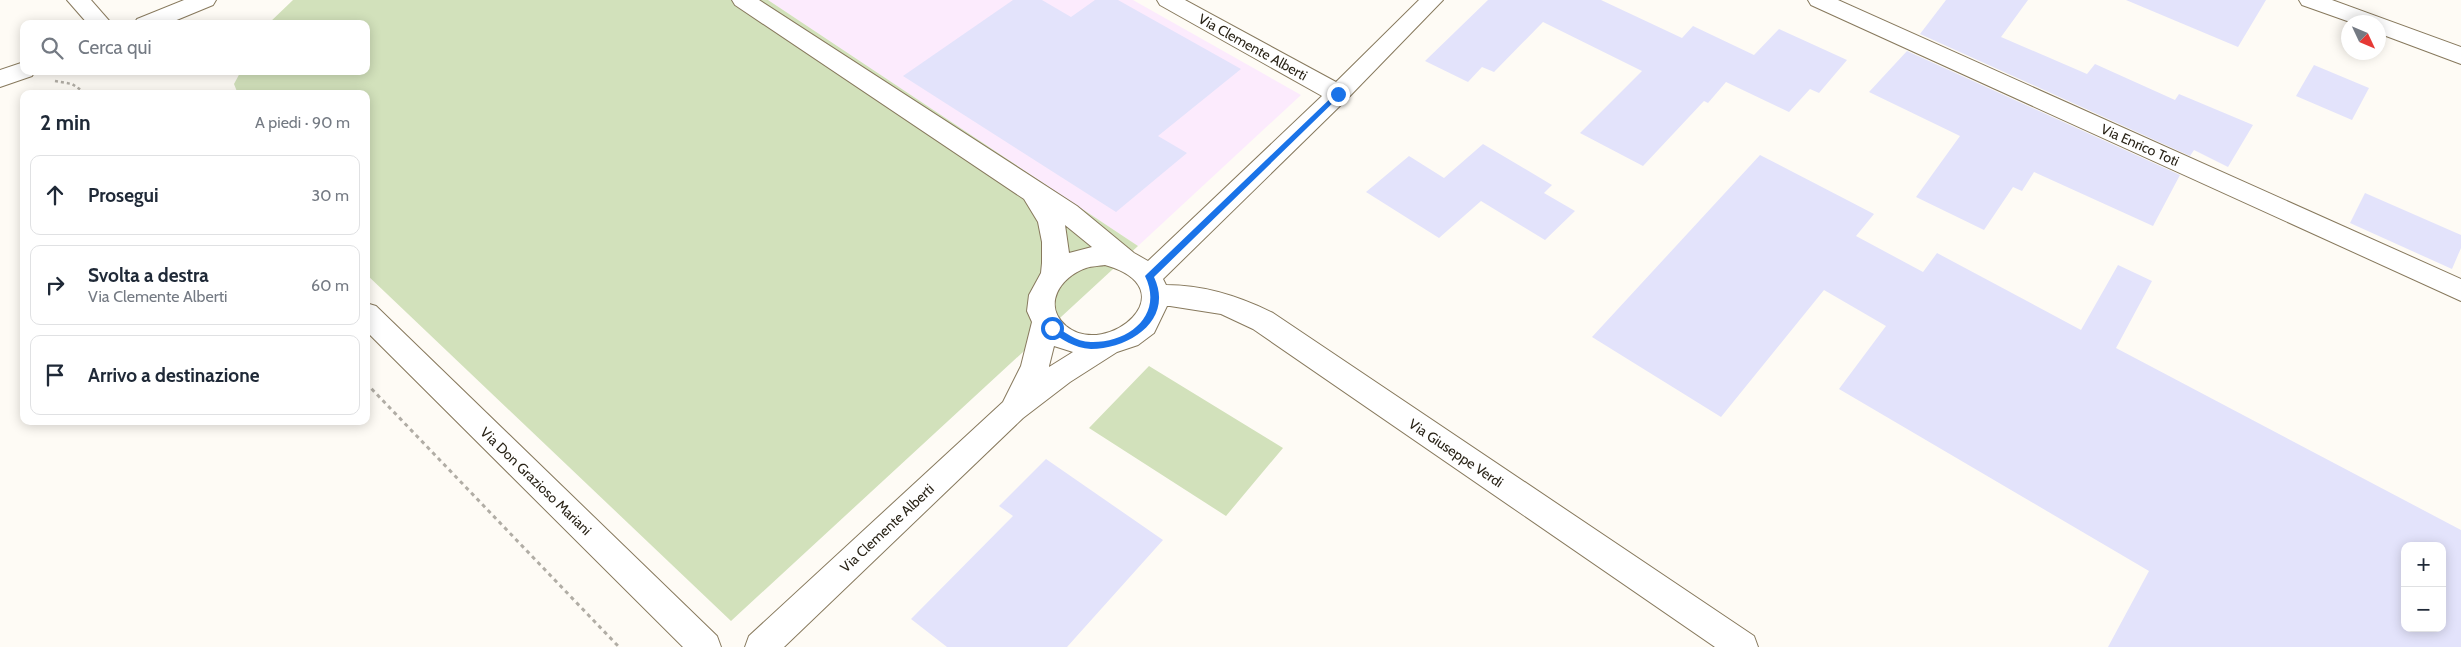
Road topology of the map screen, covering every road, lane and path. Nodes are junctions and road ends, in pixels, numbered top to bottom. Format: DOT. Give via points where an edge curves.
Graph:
graph roads {
  1 [pos="78,0"];
  2 [pos="205,0"];
  3 [pos="743,0"];
  4 [pos="1168,0"];
  5 [pos="1432,0"];
  6 [pos="1819,0"];
  7 [pos="2310,0"];
  8 [pos="2351,15"];
  9 [pos="97,20"];
  10 [pos="155,20"];
  11 [pos="2386,29"];
  12 [pos="2461,56"];
  13 [pos="20,72"];
  14 [pos="0,79"];
  15 [pos="1338,94"];
  16 [pos="1032,192"];
  17 [pos="1124,259"];
  18 [pos="1054,273"];
  19 [pos="1153,286"];
  20 [pos="2461,291"];
  21 [pos="370,318"];
  22 [pos="1046,322"];
  23 [pos="1110,344"];
  24 [pos="370,387"];
  25 [pos="1013,410"];
  26 [pos="618,647"];
  27 [pos="705,647"];
  28 [pos="761,647"];
  29 [pos="1742,647"];
  1 -- 9 [label="street"];
  2 -- 10 [label="street"];
  3 -- 16 [label="street"];
  4 -- 15 [label="street, Via Clemente Alberti"];
  5 -- 15 [label="street"];
  6 -- 20 [label="street, Via Enrico Toti"];
  7 -- 8 [label="street"];
  11 -- 12 [label="street"];
  13 -- 14 [label="street"];
  15 -- 19 [label="street"];
  16 -- 17 [label="street" via="1068,213"];
  16 -- 18 [label="street" via="1044,206 1054,230 1057,255"];
  17 -- 18 [label="street" via="1105,255 1086,257"];
  17 -- 19 [label="street" via="1138,266"];
  18 -- 22 [label="street" via="1042,293 1041,308"];
  19 -- 23 [label="street" via="1154,310 1141,329"];
  19 -- 29 [label="street, Via Giuseppe Verdi" via="1234,306 1263,321"];
  21 -- 27 [label="street, Via Don Grazioso Mariani"];
  22 -- 23 [label="street" via="1072,342"];
  22 -- 25 [label="street, Via Clemente Alberti" via="1034,366"];
  23 -- 25 [label="street, Via Clemente Alberti" via="1060,374"];
  24 -- 26 [label="path"];
  25 -- 28 [label="street, Via Clemente Alberti"];
}
